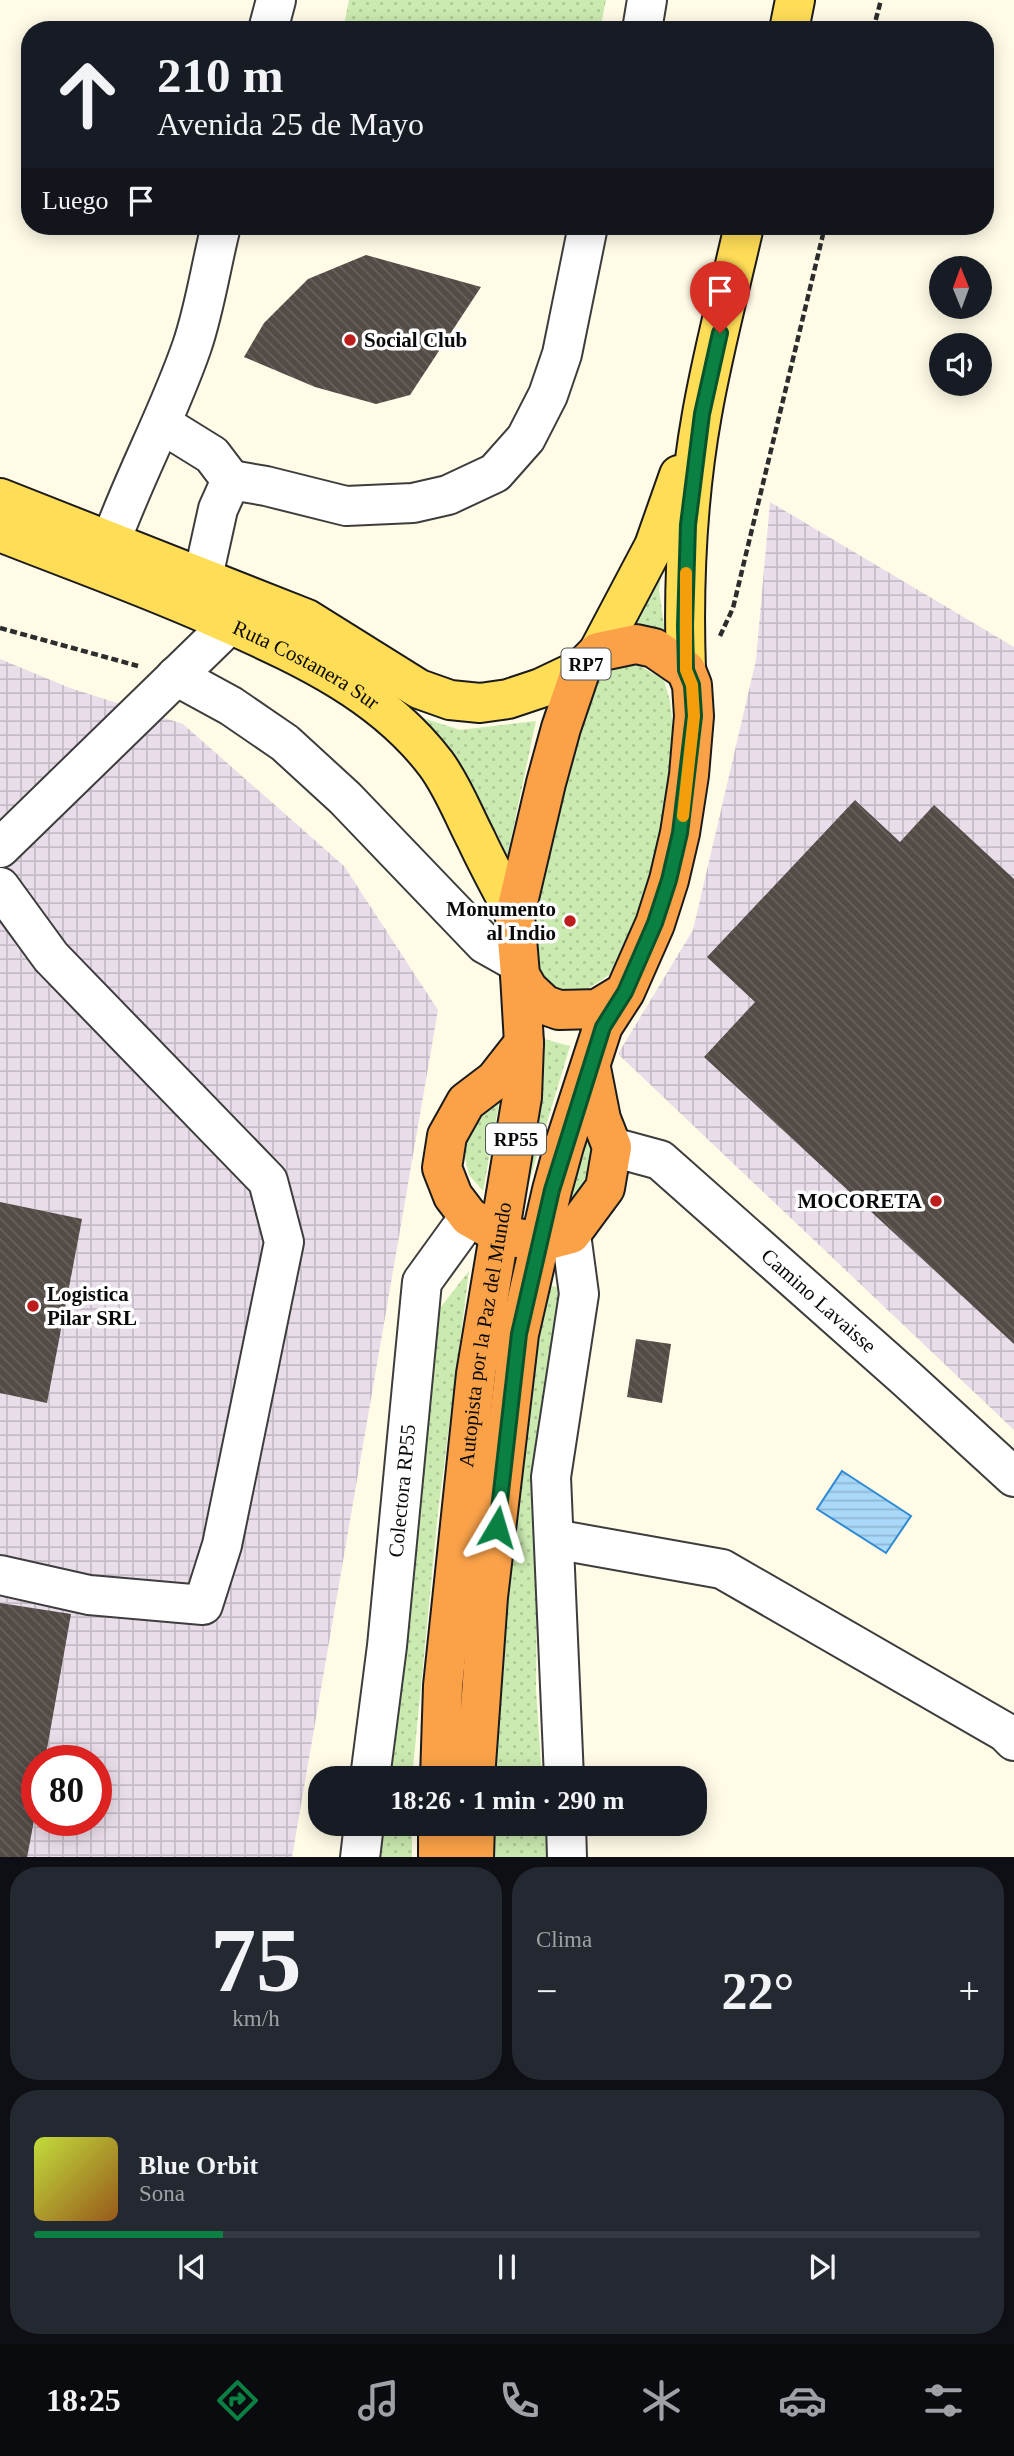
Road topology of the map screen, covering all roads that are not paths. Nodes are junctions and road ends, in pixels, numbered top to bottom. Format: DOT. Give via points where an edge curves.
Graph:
graph roads {
  1 [pos="276,0"];
  2 [pos="647,0"];
  3 [pos="795,0"];
  4 [pos="270,21"];
  5 [pos="644,21"];
  6 [pos="791,21"];
  7 [pos="219,235"];
  8 [pos="586,235"];
  9 [pos="742,235"];
  10 [pos="702,414"];
  11 [pos="162,424"];
  12 [pos="231,480"];
  13 [pos="0,498"];
  14 [pos="0,532"];
  15 [pos="111,541"];
  16 [pos="204,577"];
  17 [pos="229,624"];
  18 [pos="590,661"];
  19 [pos="686,670"];
  20 [pos="176,676"];
  21 [pos="0,848"];
  22 [pos="0,887"];
  23 [pos="515,915"];
  24 [pos="518,968"];
  25 [pos="625,992"];
  26 [pos="524,1043"];
  27 [pos="591,1068"];
  28 [pos="612,1147"];
  29 [pos="485,1226"];
  30 [pos="555,1238"];
  31 [pos="1014,1477"];
  32 [pos="554,1539"];
  33 [pos="0,1576"];
  34 [pos="1014,1741"];
  35 [pos="372,1766"];
  36 [pos="440,1766"];
  37 [pos="476,1766"];
  38 [pos="563,1766"];
  39 [pos="363,1836"];
  40 [pos="438,1836"];
  41 [pos="475,1836"];
  42 [pos="566,1836"];
  43 [pos="360,1857"];
  44 [pos="438,1857"];
  45 [pos="474,1857"];
  46 [pos="567,1857"];
  1 -- 4 [label="street"];
  2 -- 5 [label="street"];
  3 -- 6 [label="main road"];
  7 -- 11 [label="street" via="192,344"];
  8 -- 12 [label="street" via="562,354 548,396 526,438 495,473 448,495 413,503 346,506"];
  9 -- 10 [label="main road"];
  10 -- 18 [label="main road" via="654,545"];
  10 -- 19 [label="main road" via="688,525"];
  11 -- 12 [label="street" via="212,455"];
  11 -- 15 [label="street"];
  12 -- 16 [label="street" via="218,509"];
  13 -- 15 [label="main road, Ruta Costanera Sur / RP7"];
  14 -- 17 [label="main road, Ruta Costanera Sur / RP7"];
  15 -- 16 [label="main road, Ruta Costanera Sur / RP7"];
  16 -- 18 [label="main road, Ruta Costanera Sur / RP7" via="307,619 419,689 450,701 480,703 508,698 541,688"];
  17 -- 20 [label="street"];
  17 -- 23 [label="main road, Ruta Costanera Sur / RP7" via="325,669 369,697 405,730 436,764"];
  18 -- 19 [label="highway, RP7" via="636,644 654,648"];
  18 -- 23 [label="highway, Autopista por la Paz del Mundo / RP7" via="561,728"];
  19 -- 25 [label="highway, Autopista por la Paz del Mundo" via="694,716 680,833 655,923"];
  20 -- 21 [label="street"];
  20 -- 24 [label="street" via="285,743 345,798 485,944"];
  22 -- 33 [label="street" via="51,957 268,1181 284,1242 222,1545 203,1605 89,1595"];
  23 -- 24 [label="highway, Autopista por la Paz del Mundo / RP7"];
  24 -- 25 [label="highway" via="528,989 559,1010 597,1009"];
  24 -- 26 [label="highway, Autopista por la Paz del Mundo / RP55"];
  25 -- 27 [label="highway, Autopista por la Paz del Mundo / RP55" via="603,1027"];
  26 -- 29 [label="highway, Autopista por la Paz del Mundo / RP55" via="522,1097"];
  26 -- 29 [label="highway" via="495,1080 466,1102 447,1136 442,1168 453,1196"];
  27 -- 28 [label="highway"];
  27 -- 30 [label="highway, Autopista por la Paz del Mundo / RP55" via="564,1146"];
  28 -- 30 [label="highway" via="605,1188"];
  28 -- 31 [label="street, Camino Lavaisse" via="660,1160"];
  29 -- 30 [label="highway"];
  29 -- 35 [label="street, Colectora RP55" via="422,1282"];
  29 -- 36 [label="highway, Autopista por la Paz del Mundo / RP55" via="476,1374 443,1686"];
  30 -- 32 [label="street" via="579,1294 551,1477"];
  30 -- 37 [label="highway, Autopista por la Paz del Mundo / RP55" via="519,1334 488,1597"];
  32 -- 34 [label="street" via="722,1569"];
  32 -- 38 [label="street"];
  39 -- 43 [label="street"];
  40 -- 44 [label="highway"];
  41 -- 45 [label="highway"];
  42 -- 46 [label="street"];
}
